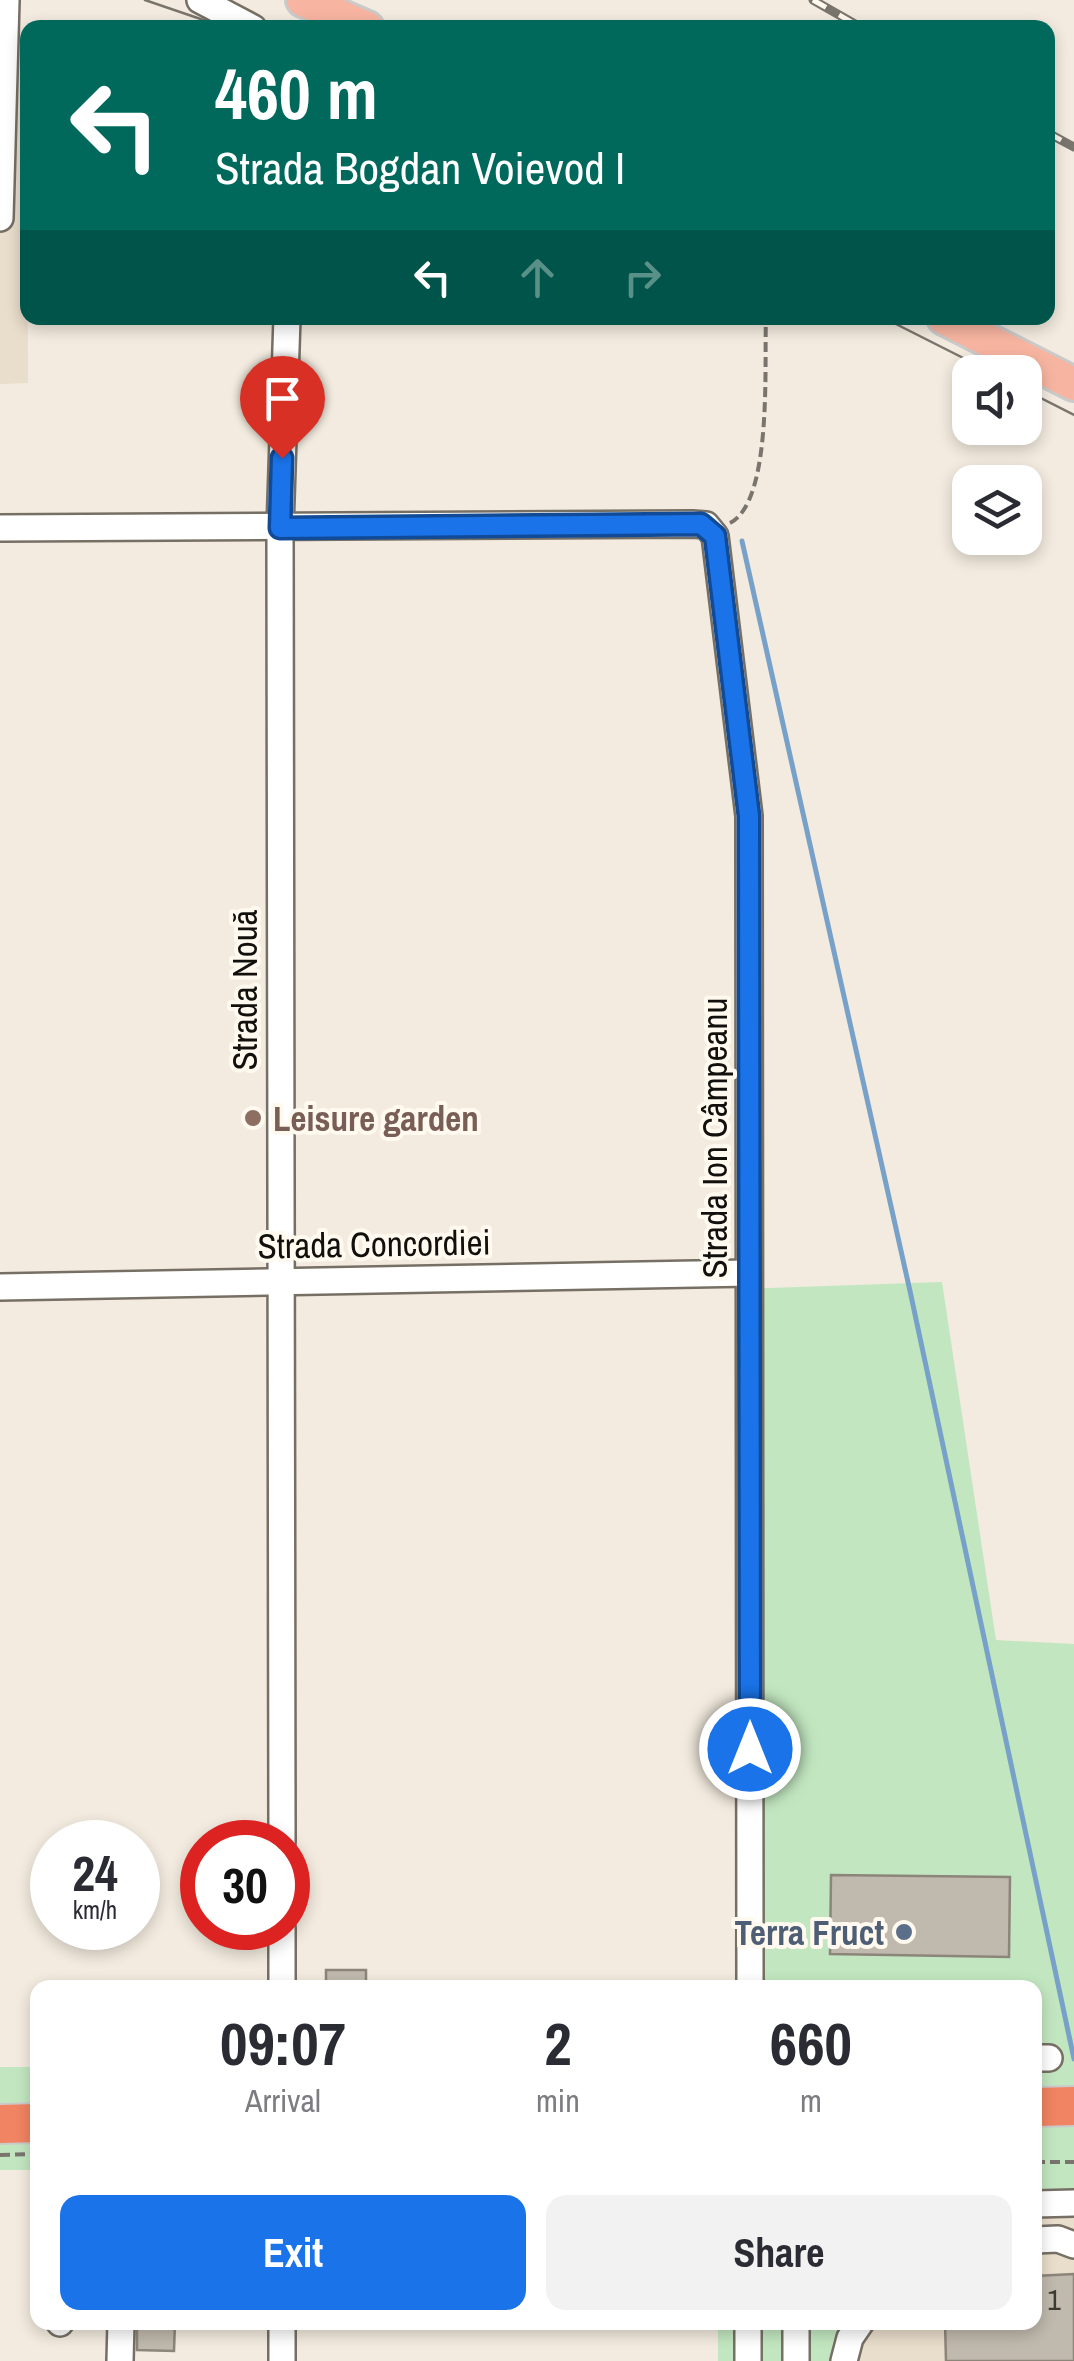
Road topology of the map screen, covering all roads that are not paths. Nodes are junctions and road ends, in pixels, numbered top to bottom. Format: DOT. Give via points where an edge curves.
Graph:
graph roads {
  1 [pos="6,0"];
  2 [pos="200,0"];
  3 [pos="303,0"];
  4 [pos="238,20"];
  5 [pos="348,20"];
  6 [pos="0,218"];
  7 [pos="286,325"];
  8 [pos="958,325"];
  9 [pos="1074,384"];
  10 [pos="0,528"];
  11 [pos="280,528"];
  12 [pos="749,1273"];
  13 [pos="279,1281"];
  14 [pos="0,1288"];
  15 [pos="282,1820"];
  16 [pos="282,1950"];
  17 [pos="282,1980"];
  18 [pos="750,1980"];
  19 [pos="1074,2106"];
  20 [pos="1042,2107"];
  21 [pos="30,2123"];
  22 [pos="0,2124"];
  23 [pos="1074,2203"];
  24 [pos="1042,2204"];
  25 [pos="1042,2240"];
  26 [pos="1074,2244"];
  27 [pos="121,2330"];
  28 [pos="282,2330"];
  29 [pos="748,2330"];
  30 [pos="796,2330"];
  31 [pos="856,2330"];
  32 [pos="120,2361"];
  33 [pos="282,2361"];
  34 [pos="748,2361"];
  35 [pos="796,2361"];
  36 [pos="844,2361"];
  1 -- 6 [label="street"];
  2 -- 4 [label="street"];
  3 -- 5 [label="main road"];
  7 -- 11 [label="street, Strada Nouă"];
  8 -- 9 [label="main road"];
  10 -- 11 [label="street"];
  11 -- 12 [label="street, Strada Ion Câmpeanu" via="711,529 749,803"];
  11 -- 13 [label="street, Strada Nouă"];
  12 -- 13 [label="street, Strada Concordiei"];
  12 -- 18 [label="street, Strada Ion Câmpeanu"];
  13 -- 14 [label="street, Strada Concordiei"];
  13 -- 15 [label="street, Strada Nouă"];
  16 -- 17 [label="street"];
  19 -- 20 [label="highway"];
  21 -- 22 [label="highway"];
  23 -- 24 [label="street"];
  25 -- 26 [label="street"];
  27 -- 32 [label="street"];
  28 -- 33 [label="street"];
  29 -- 34 [label="street"];
  30 -- 35 [label="street"];
  31 -- 36 [label="street"];
}
